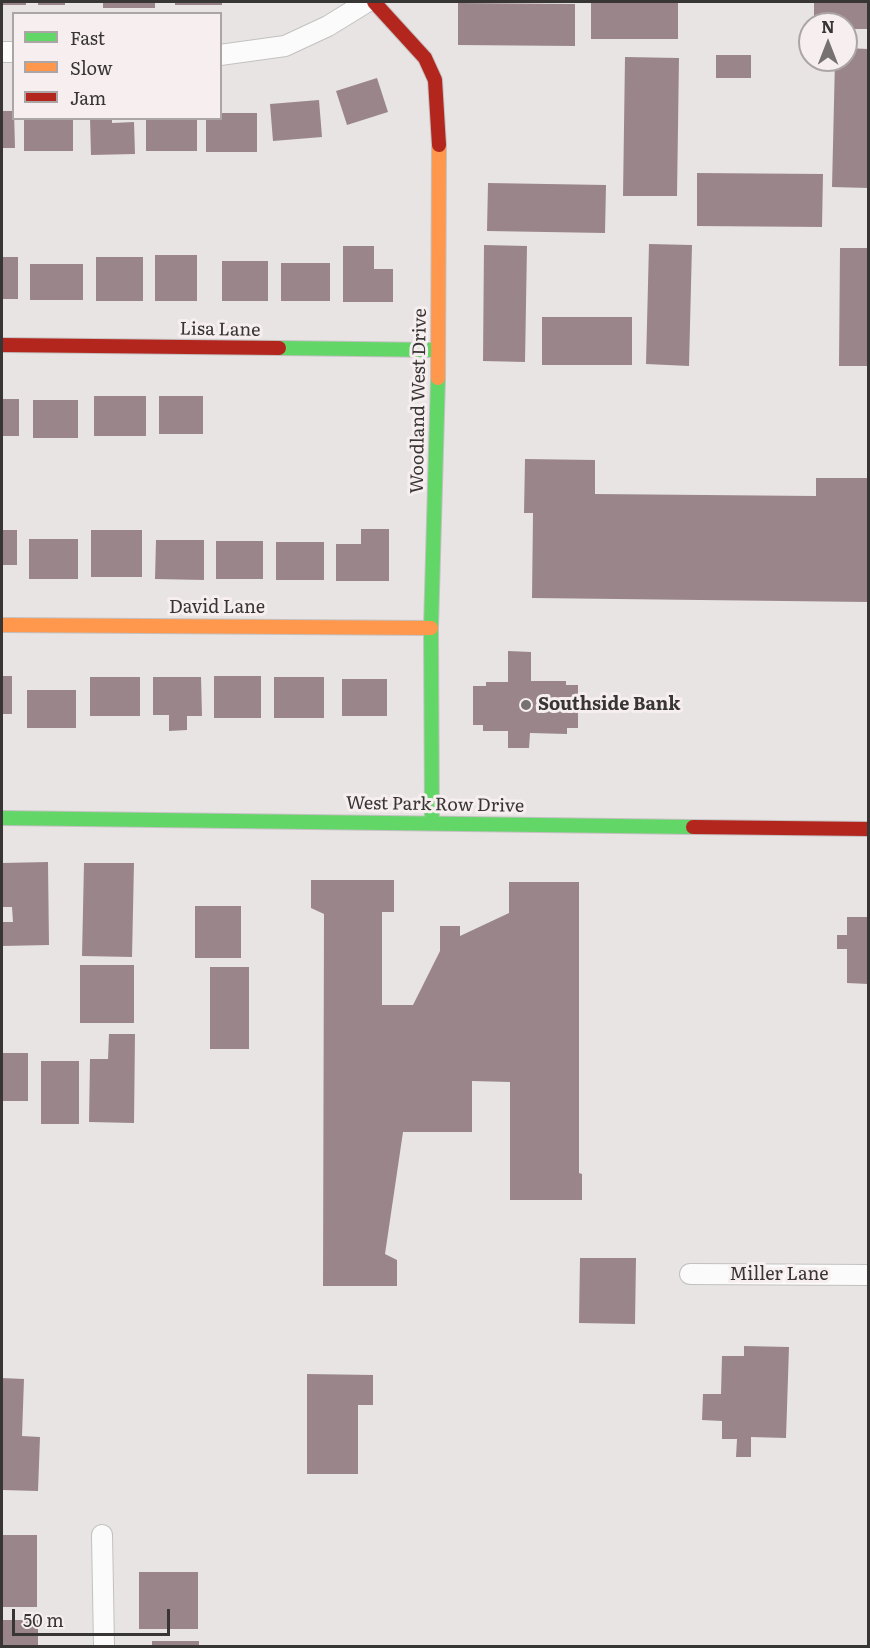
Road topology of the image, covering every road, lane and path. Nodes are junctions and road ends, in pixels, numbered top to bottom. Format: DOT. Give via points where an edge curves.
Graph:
graph roads {
  1 [pos="367,2"];
  2 [pos="375,2"];
  3 [pos="222,55"];
  4 [pos="2,345"];
  5 [pos="438,350"];
  6 [pos="2,624"];
  7 [pos="431,628"];
  8 [pos="4,822"];
  9 [pos="432,824"];
  10 [pos="868,829"];
  11 [pos="690,1274"];
  12 [pos="868,1275"];
  13 [pos="102,1535"];
  14 [pos="104,1647"];
  1 -- 3 [label="street" via="285,46"];
  2 -- 5 [label="street, Woodland West Drive" via="425,58 435,80 440,144"];
  4 -- 5 [label="street, Lisa Lane"];
  5 -- 7 [label="street, Woodland West Drive"];
  6 -- 7 [label="street, David Lane"];
  7 -- 9 [label="street, Woodland West Drive"];
  8 -- 9 [label="street, West Park Row Drive"];
  9 -- 10 [label="street, West Park Row Drive"];
  11 -- 12 [label="street, Miller Lane"];
  13 -- 14 [label="street"];
}
